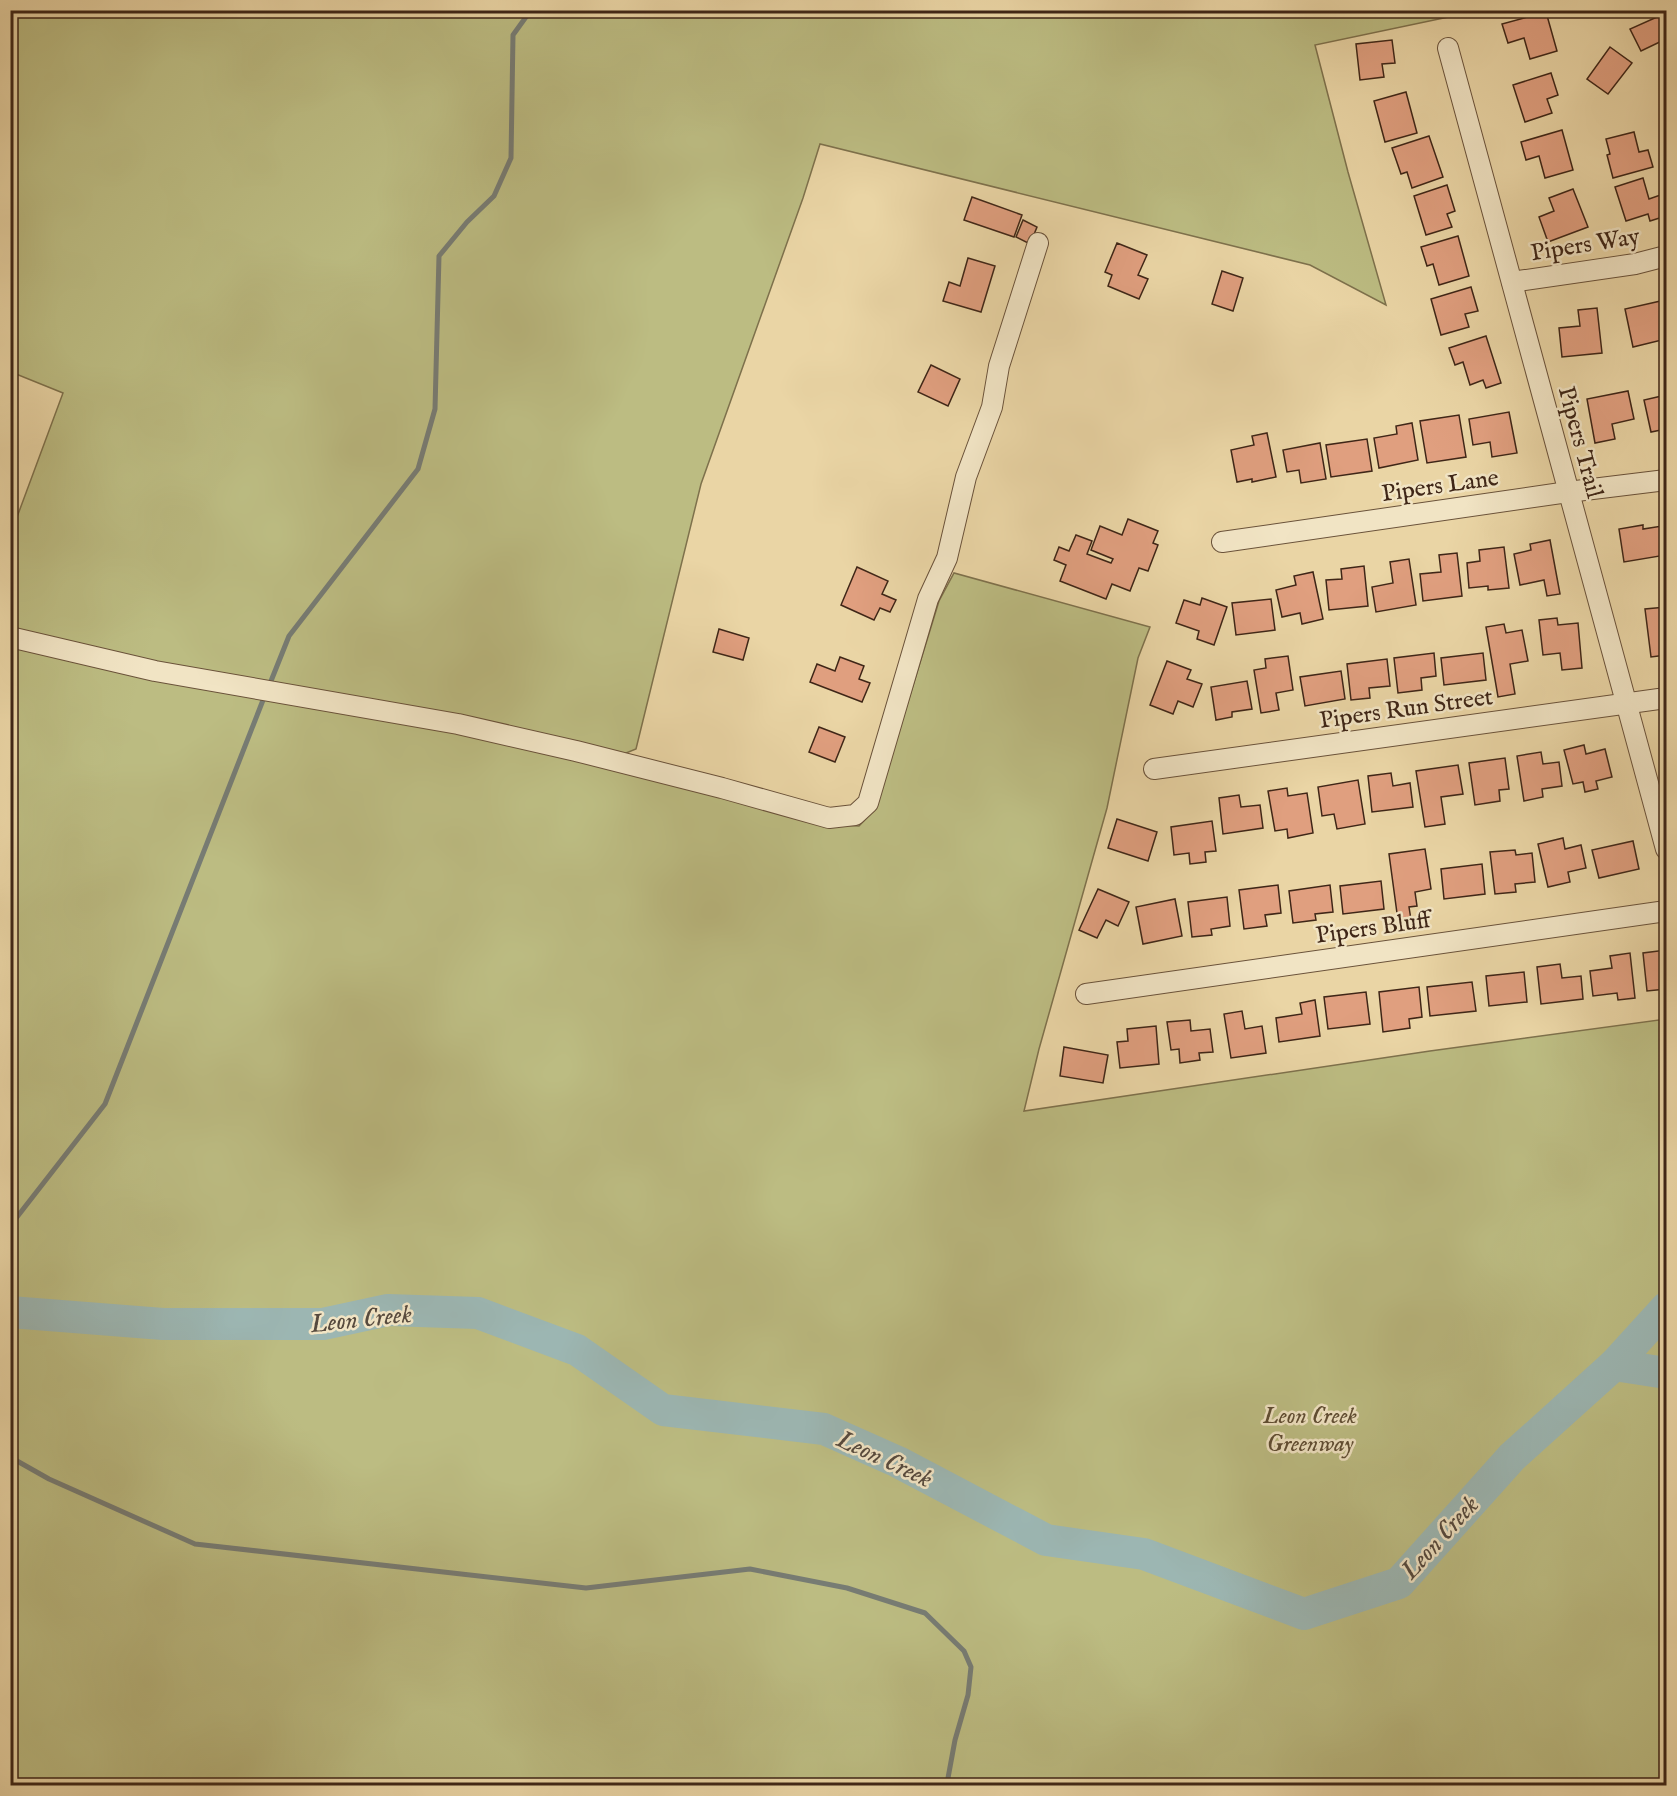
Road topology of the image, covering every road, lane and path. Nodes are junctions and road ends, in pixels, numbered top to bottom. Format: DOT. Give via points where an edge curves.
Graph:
graph roads {
  1 [pos="1448,48"];
  2 [pos="1038,243"];
  3 [pos="1666,256"];
  4 [pos="1512,282"];
  5 [pos="1666,480"];
  6 [pos="1568,492"];
  7 [pos="1222,542"];
  8 [pos="10,637"];
  9 [pos="1666,698"];
  10 [pos="1626,703"];
  11 [pos="1154,769"];
  12 [pos="1666,849"];
  13 [pos="1666,911"];
  14 [pos="1086,994"];
  1 -- 4 [label="street, Pipers Trail"];
  2 -- 8 [label="street" via="999,366 992,407 966,477 947,558 928,599 868,803 855,816 829,818 458,724 155,671"];
  3 -- 4 [label="street, Pipers Way"];
  4 -- 6 [label="street, Pipers Trail"];
  5 -- 6 [label="street, Pipers Lane"];
  6 -- 7 [label="street, Pipers Lane"];
  6 -- 10 [label="street, Pipers Trail"];
  9 -- 10 [label="street, Pipers Run Street"];
  10 -- 11 [label="street, Pipers Run Street"];
  10 -- 12 [label="street, Pipers Trail"];
  13 -- 14 [label="street, Pipers Bluff"];
}
